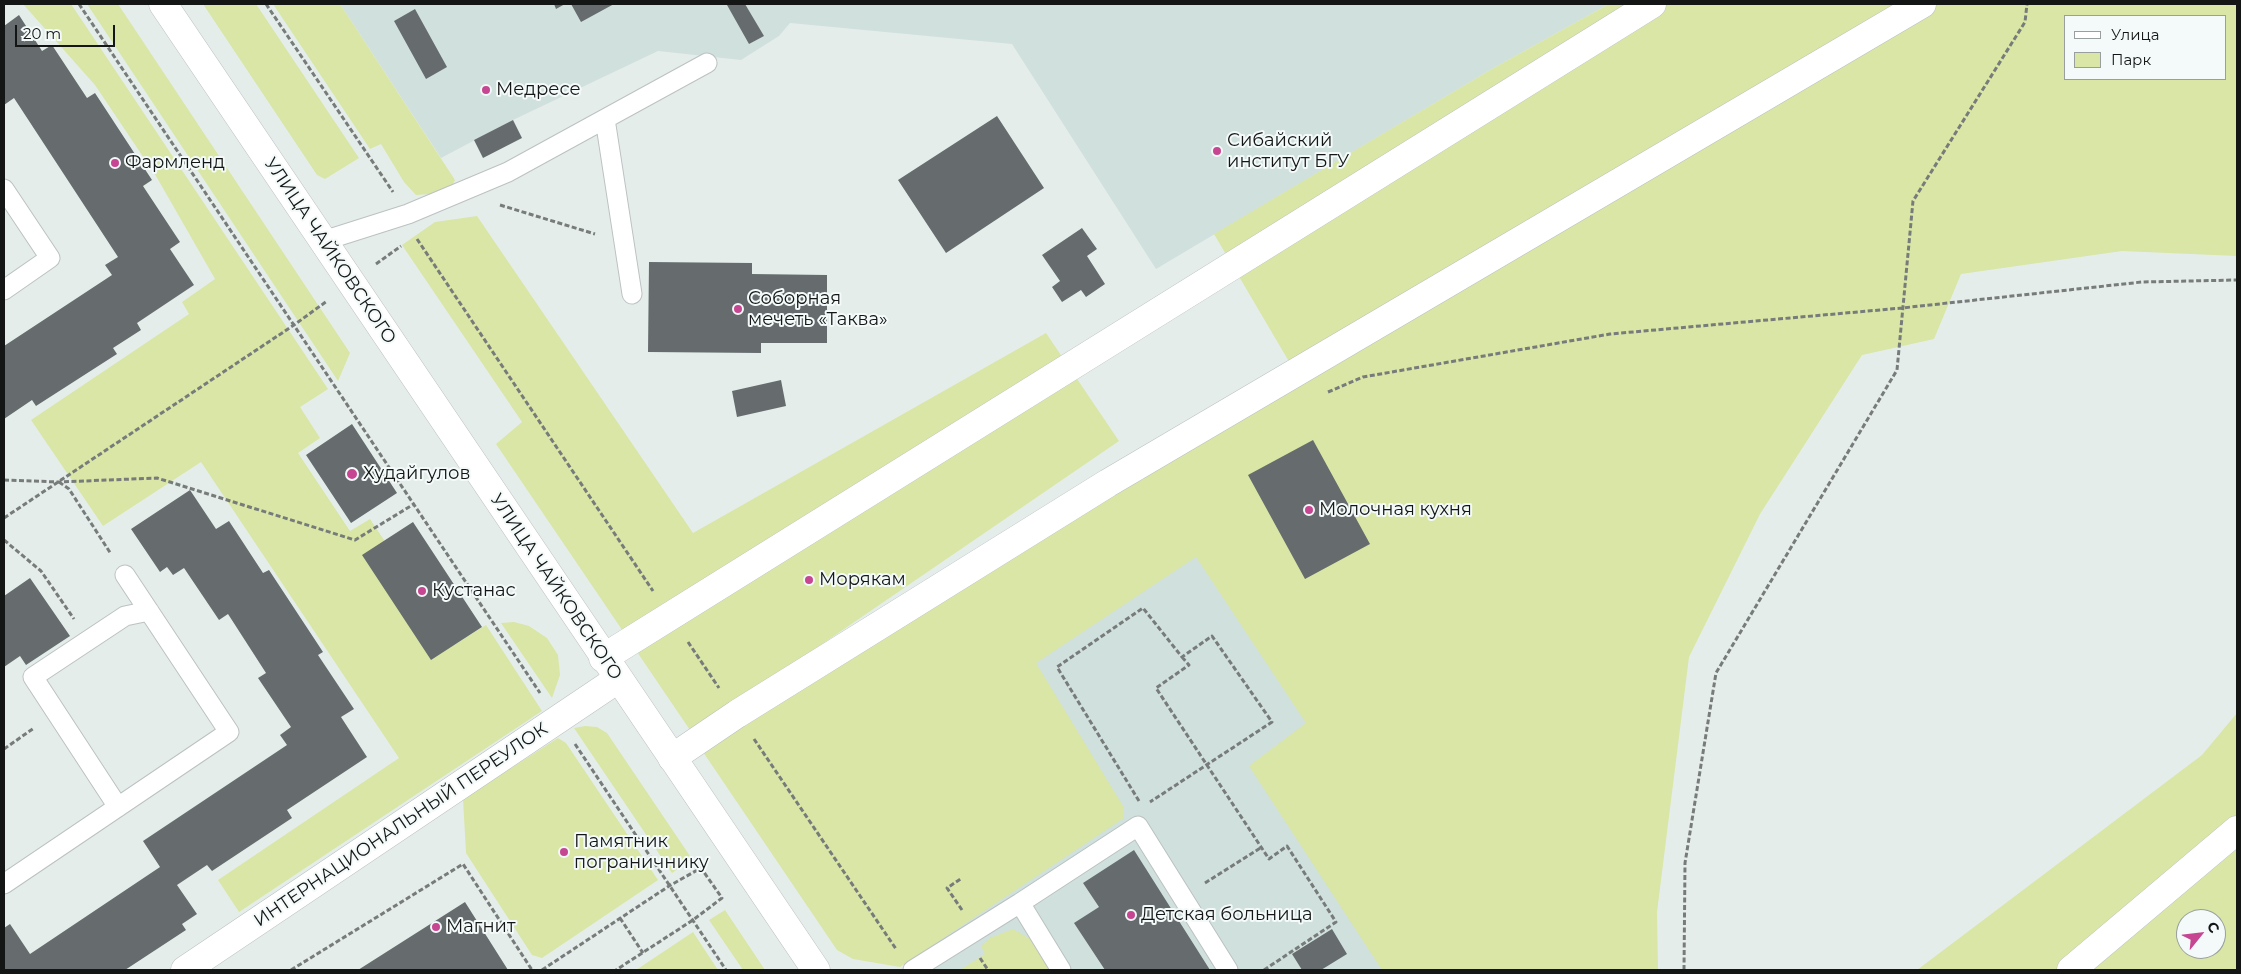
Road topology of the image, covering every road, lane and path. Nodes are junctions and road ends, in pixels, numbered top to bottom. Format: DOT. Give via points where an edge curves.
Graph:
graph roads {
  1 [pos="79,4"];
  2 [pos="162,4"];
  3 [pos="266,4"];
  4 [pos="1652,4"];
  5 [pos="1922,4"];
  6 [pos="2027,4"];
  7 [pos="707,64"];
  8 [pos="605,119"];
  9 [pos="4,189"];
  10 [pos="462,193"];
  11 [pos="408,214"];
  12 [pos="323,241"];
  13 [pos="624,243"];
  14 [pos="2237,280"];
  15 [pos="4,290"];
  16 [pos="632,294"];
  17 [pos="1902,308"];
  18 [pos="294,325"];
  19 [pos="1327,393"];
  20 [pos="4,480"];
  21 [pos="59,482"];
  22 [pos="414,504"];
  23 [pos="4,518"];
  24 [pos="4,540"];
  25 [pos="125,575"];
  26 [pos="149,611"];
  27 [pos="670,616"];
  28 [pos="89,640"];
  29 [pos="1182,657"];
  30 [pos="611,668"];
  31 [pos="57,713"];
  32 [pos="737,714"];
  33 [pos="558,719"];
  34 [pos="4,748"];
  35 [pos="672,758"];
  36 [pos="1207,766"];
  37 [pos="118,806"];
  38 [pos="2237,830"];
  39 [pos="1262,847"];
  40 [pos="962,878"];
  41 [pos="4,884"];
  42 [pos="670,886"];
  43 [pos="1182,898"];
  44 [pos="1020,903"];
  45 [pos="620,918"];
  46 [pos="693,920"];
  47 [pos="976,931"];
  48 [pos="643,953"];
  49 [pos="900,954"];
  50 [pos="185,970"];
  51 [pos="290,970"];
  52 [pos="532,970"];
  53 [pos="542,970"];
  54 [pos="616,970"];
  55 [pos="726,970"];
  56 [pos="816,970"];
  57 [pos="913,970"];
  58 [pos="1061,970"];
  59 [pos="1228,970"];
  60 [pos="1264,970"];
  61 [pos="1684,970"];
  62 [pos="2071,970"];
  1 -- 18 [label="path"];
  2 -- 12 [label="street, УЛИЦА ЧАЙКОВСКОГО"];
  3 -- 11 [label="path"];
  4 -- 27 [label="street, ИНТЕРНАЦИОНАЛЬНЫЙ ПЕРЕУЛОК"];
  5 -- 32 [label="street" via="1108,482"];
  6 -- 17 [label="path" via="2025,22 1913,201"];
  7 -- 8 [label="lane"];
  8 -- 10 [label="lane"];
  8 -- 13 [label="lane"];
  9 -- 15 [label="lane" via="50,258"];
  10 -- 11 [label="lane"];
  10 -- 13 [label="path"];
  11 -- 12 [label="lane"];
  11 -- 27 [label="path" via="414,236"];
  12 -- 30 [label="street, УЛИЦА ЧАЙКОВСКОГО"];
  13 -- 16 [label="lane"];
  14 -- 17 [label="path" via="2142,282"];
  17 -- 19 [label="path" via="1610,334 1363,377"];
  17 -- 61 [label="path" via="1897,370 1716,673 1685,863"];
  18 -- 21 [label="path"];
  18 -- 22 [label="path"];
  20 -- 21 [label="path"];
  21 -- 22 [label="path" via="157,478 355,540"];
  21 -- 23 [label="path"];
  21 -- 25 [label="path" via="69,489"];
  22 -- 33 [label="path"];
  24 -- 28 [label="path" via="41,571"];
  25 -- 26 [label="lane"];
  26 -- 28 [label="lane" via="125,616"];
  26 -- 37 [label="lane" via="229,732"];
  27 -- 30 [label="street, ИНТЕРНАЦИОНАЛЬНЫЙ ПЕРЕУЛОК"];
  27 -- 32 [label="path"];
  28 -- 31 [label="lane" via="33,677"];
  29 -- 36 [label="path" via="1188,665 1156,688"];
  29 -- 36 [label="path" via="1212,636 1272,722"];
  29 -- 36 [label="path" via="1143,608 1057,667 1143,807"];
  30 -- 33 [label="street, ИНТЕРНАЦИОНАЛЬНЫЙ ПЕРЕУЛОК"];
  30 -- 35 [label="street, УЛИЦА ЧАЙКОВСКОГО"];
  31 -- 34 [label="path"];
  31 -- 37 [label="lane"];
  32 -- 35 [label="street"];
  32 -- 49 [label="path"];
  33 -- 42 [label="path"];
  33 -- 50 [label="street, ИНТЕРНАЦИОНАЛЬНЫЙ ПЕРЕУЛОК"];
  35 -- 56 [label="street, УЛИЦА ЧАЙКОВСКОГО"];
  36 -- 39 [label="path"];
  37 -- 41 [label="lane"];
  38 -- 62 [label="street"];
  39 -- 43 [label="path"];
  39 -- 60 [label="path" via="1269,859 1287,846 1336,922"];
  40 -- 47 [label="path" via="947,888"];
  42 -- 45 [label="path"];
  42 -- 46 [label="path"];
  42 -- 46 [label="path" via="702,868 722,898"];
  43 -- 44 [label="lane" via="1138,826"];
  43 -- 59 [label="lane"];
  44 -- 47 [label="lane"];
  44 -- 58 [label="lane"];
  45 -- 48 [label="path"];
  45 -- 53 [label="path"];
  46 -- 48 [label="path"];
  46 -- 55 [label="path"];
  47 -- 57 [label="lane"];
  48 -- 54 [label="path"];
  51 -- 52 [label="path" via="463,864"];
}
